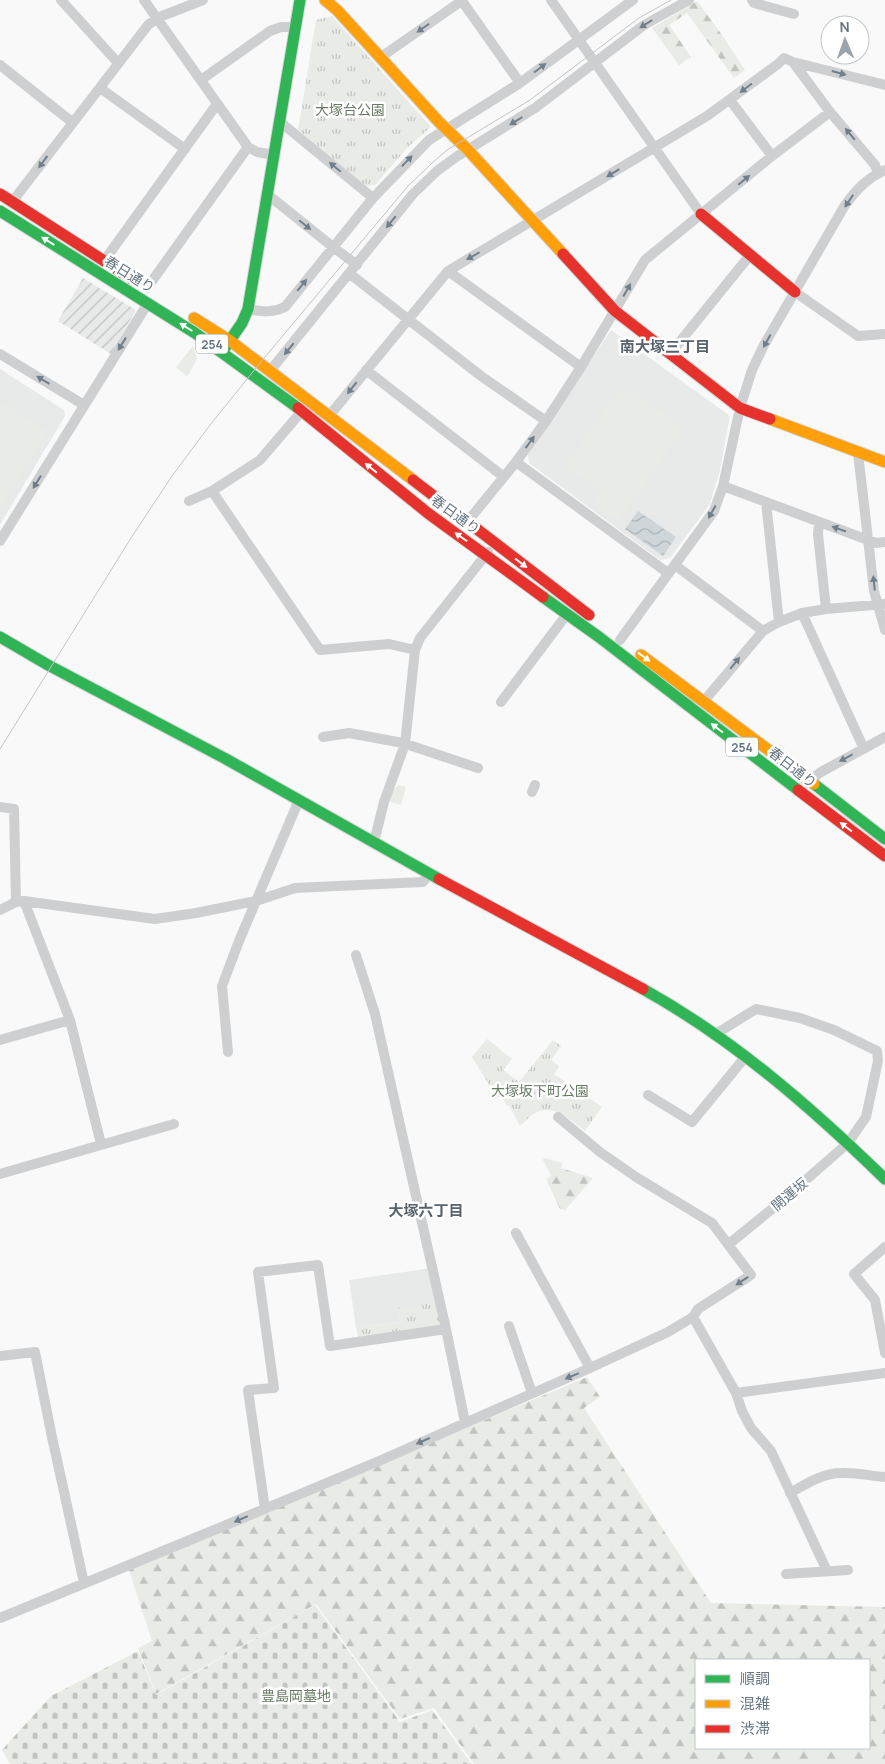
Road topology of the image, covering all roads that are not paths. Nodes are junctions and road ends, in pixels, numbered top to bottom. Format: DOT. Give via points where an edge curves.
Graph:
graph roads {
  1 [pos="62,0"];
  2 [pos="144,0"];
  3 [pos="203,0"];
  4 [pos="300,0"];
  5 [pos="325,0"];
  6 [pos="462,0"];
  7 [pos="551,0"];
  8 [pos="633,0"];
  9 [pos="689,0"];
  10 [pos="752,0"];
  11 [pos="794,14"];
  12 [pos="158,18"];
  13 [pos="295,28"];
  14 [pos="578,40"];
  15 [pos="382,57"];
  16 [pos="788,60"];
  17 [pos="596,62"];
  18 [pos="118,63"];
  19 [pos="0,65"];
  20 [pos="201,80"];
  21 [pos="520,83"];
  22 [pos="885,85"];
  23 [pos="100,88"];
  24 [pos="730,100"];
  25 [pos="217,104"];
  26 [pos="830,112"];
  27 [pos="279,121"];
  28 [pos="72,122"];
  29 [pos="446,129"];
  30 [pos="248,147"];
  31 [pos="185,148"];
  32 [pos="654,148"];
  33 [pos="468,150"];
  34 [pos="274,155"];
  35 [pos="772,156"];
  36 [pos="881,172"];
  37 [pos="0,194"];
  38 [pos="267,194"];
  39 [pos="372,198"];
  40 [pos="12,202"];
  41 [pos="701,214"];
  42 [pos="2,217"];
  43 [pos="532,222"];
  44 [pos="332,247"];
  45 [pos="750,255"];
  46 [pos="104,261"];
  47 [pos="357,265"];
  48 [pos="448,271"];
  49 [pos="350,274"];
  50 [pos="795,292"];
  51 [pos="150,295"];
  52 [pos="248,309"];
  53 [pos="615,311"];
  54 [pos="186,313"];
  55 [pos="407,320"];
  56 [pos="885,334"];
  57 [pos="229,340"];
  58 [pos="222,352"];
  59 [pos="0,354"];
  60 [pos="670,354"];
  61 [pos="581,367"];
  62 [pos="366,370"];
  63 [pos="270,371"];
  64 [pos="84,405"];
  65 [pos="740,408"];
  66 [pos="302,412"];
  67 [pos="329,416"];
  68 [pos="546,421"];
  69 [pos="858,453"];
  70 [pos="516,462"];
  71 [pos="885,462"];
  72 [pos="504,477"];
  73 [pos="723,486"];
  74 [pos="212,491"];
  75 [pos="189,501"];
  76 [pos="766,502"];
  77 [pos="468,521"];
  78 [pos="819,522"];
  79 [pos="869,540"];
  80 [pos="0,541"];
  81 [pos="494,542"];
  82 [pos="885,542"];
  83 [pos="486,554"];
  84 [pos="672,569"];
  85 [pos="881,604"];
  86 [pos="826,609"];
  87 [pos="802,613"];
  88 [pos="567,614"];
  89 [pos="779,622"];
  90 [pos="885,630"];
  91 [pos="763,631"];
  92 [pos="0,636"];
  93 [pos="620,640"];
  94 [pos="415,650"];
  95 [pos="704,701"];
  96 [pos="501,702"];
  97 [pos="323,737"];
  98 [pos="885,737"];
  99 [pos="405,744"];
  100 [pos="864,749"];
  101 [pos="478,768"];
  102 [pos="808,781"];
  103 [pos="798,790"];
  104 [pos="299,800"];
  105 [pos="0,807"];
  106 [pos="885,839"];
  107 [pos="374,842"];
  108 [pos="885,856"];
  109 [pos="429,874"];
  110 [pos="256,901"];
  111 [pos="20,902"];
  112 [pos="0,910"];
  113 [pos="356,956"];
  114 [pos="70,1020"];
  115 [pos="714,1035"];
  116 [pos="0,1040"];
  117 [pos="228,1052"];
  118 [pos="746,1056"];
  119 [pos="882,1059"];
  120 [pos="648,1095"];
  121 [pos="558,1117"];
  122 [pos="174,1124"];
  123 [pos="848,1143"];
  124 [pos="101,1144"];
  125 [pos="0,1174"];
  126 [pos="885,1178"];
  127 [pos="516,1233"];
  128 [pos="729,1244"];
  129 [pos="885,1247"];
  130 [pos="694,1317"];
  131 [pos="509,1326"];
  132 [pos="446,1329"];
  133 [pos="885,1353"];
  134 [pos="0,1356"];
  135 [pos="590,1368"];
  136 [pos="885,1373"];
  137 [pos="532,1393"];
  138 [pos="736,1393"];
  139 [pos="465,1422"];
  140 [pos="885,1478"];
  141 [pos="790,1492"];
  142 [pos="265,1509"];
  143 [pos="848,1570"];
  144 [pos="827,1571"];
  145 [pos="786,1574"];
  146 [pos="84,1583"];
  147 [pos="0,1618"];
  1 -- 18 [label="street"];
  2 -- 12 [label="street"];
  3 -- 12 [label="street"];
  4 -- 13 [label="main road"];
  5 -- 15 [label="main road"];
  6 -- 15 [label="street, one-way"];
  6 -- 21 [label="street"];
  7 -- 14 [label="street"];
  8 -- 14 [label="street"];
  9 -- 17 [label="street, one-way" via="644,25"];
  10 -- 11 [label="street"];
  12 -- 18 [label="street" via="148,25"];
  12 -- 20 [label="street"];
  13 -- 20 [label="street" via="281,27 270,31"];
  13 -- 27 [label="main road"];
  14 -- 17 [label="street"];
  21 -- 14 [label="street, one-way"];
  15 -- 29 [label="main road"];
  16 -- 22 [label="street, one-way"];
  16 -- 24 [label="street, one-way"];
  16 -- 26 [label="street"];
  17 -- 32 [label="street"];
  17 -- 33 [label="street, one-way" via="535,108"];
  18 -- 23 [label="street"];
  19 -- 28 [label="street"];
  20 -- 25 [label="street"];
  21 -- 29 [label="street"];
  23 -- 28 [label="street"];
  23 -- 31 [label="street"];
  24 -- 32 [label="street"];
  24 -- 35 [label="street"];
  25 -- 30 [label="street"];
  25 -- 31 [label="street"];
  26 -- 35 [label="street"];
  36 -- 26 [label="street, one-way"];
  27 -- 34 [label="main road"];
  39 -- 27 [label="street, one-way"];
  28 -- 40 [label="street, one-way"];
  29 -- 33 [label="main road"];
  39 -- 29 [label="street, one-way" via="429,140"];
  30 -- 34 [label="street"];
  30 -- 51 [label="street"];
  31 -- 46 [label="street"];
  32 -- 41 [label="street"];
  32 -- 43 [label="street, one-way"];
  33 -- 43 [label="main road"];
  33 -- 47 [label="street, one-way" via="437,171 414,194"];
  34 -- 38 [label="main road"];
  41 -- 35 [label="street, one-way"];
  36 -- 50 [label="street, one-way" via="868,179 851,197"];
  37 -- 40 [label="main road, 春日通り / 254"];
  38 -- 44 [label="street, one-way"];
  38 -- 52 [label="main road"];
  39 -- 44 [label="street"];
  40 -- 46 [label="main road, 春日通り / 254"];
  41 -- 45 [label="main road"];
  53 -- 41 [label="street, one-way" via="645,260"];
  51 -- 42 [label="main road, 春日通り / 254, one-way"];
  43 -- 48 [label="street, one-way"];
  43 -- 53 [label="main road"];
  44 -- 47 [label="street"];
  52 -- 44 [label="street, one-way" via="270,312 285,306"];
  45 -- 50 [label="main road"];
  45 -- 60 [label="street"];
  46 -- 51 [label="main road, 春日通り / 254"];
  47 -- 49 [label="street"];
  48 -- 55 [label="street"];
  48 -- 61 [label="street"];
  49 -- 55 [label="street"];
  49 -- 63 [label="street, one-way"];
  50 -- 56 [label="street" via="858,336"];
  50 -- 65 [label="street, one-way" via="752,370"];
  58 -- 51 [label="main road, 春日通り / 254, one-way"];
  51 -- 64 [label="street, one-way"];
  52 -- 57 [label="main road"];
  53 -- 60 [label="main road"];
  53 -- 61 [label="street"];
  54 -- 57 [label="main road, 春日通り / 254"];
  55 -- 62 [label="street"];
  55 -- 68 [label="street"];
  57 -- 58 [label="main road"];
  57 -- 63 [label="main road, 春日通り / 254"];
  58 -- 66 [label="main road, 春日通り / 254"];
  64 -- 59 [label="street, one-way"];
  60 -- 65 [label="main road"];
  61 -- 68 [label="street"];
  62 -- 67 [label="street, one-way"];
  62 -- 72 [label="street"];
  63 -- 67 [label="main road, 春日通り / 254"];
  64 -- 80 [label="street, one-way"];
  65 -- 69 [label="main road"];
  65 -- 73 [label="street"];
  66 -- 74 [label="street" via="260,460"];
  83 -- 66 [label="main road, 春日通り / 254, one-way" via="429,514"];
  67 -- 77 [label="main road, 春日通り / 254"];
  70 -- 68 [label="street, one-way"];
  69 -- 71 [label="main road"];
  69 -- 79 [label="street"];
  70 -- 72 [label="street"];
  70 -- 84 [label="street"];
  72 -- 77 [label="street"];
  73 -- 76 [label="street"];
  73 -- 84 [label="street, one-way" via="714,511"];
  74 -- 75 [label="street"];
  74 -- 94 [label="street" via="320,650 390,644"];
  76 -- 78 [label="street"];
  76 -- 89 [label="street"];
  77 -- 81 [label="main road, 春日通り / 254"];
  79 -- 78 [label="street, one-way"];
  78 -- 86 [label="street"];
  79 -- 82 [label="street"];
  85 -- 79 [label="street, one-way"];
  81 -- 83 [label="street"];
  81 -- 93 [label="main road, 春日通り / 254, one-way"];
  83 -- 88 [label="main road, 春日通り / 254"];
  83 -- 94 [label="street" via="420,638"];
  84 -- 91 [label="street"];
  84 -- 93 [label="street"];
  85 -- 86 [label="street"];
  85 -- 90 [label="street"];
  86 -- 87 [label="street"];
  87 -- 89 [label="street"];
  87 -- 100 [label="street"];
  88 -- 96 [label="street"];
  103 -- 88 [label="main road, 春日通り / 254, one-way"];
  89 -- 91 [label="street"];
  95 -- 91 [label="street, one-way"];
  92 -- 104 [label="main road"];
  93 -- 95 [label="main road, 春日通り / 254, one-way"];
  94 -- 99 [label="street"];
  95 -- 102 [label="main road, 春日通り / 254"];
  97 -- 99 [label="street" via="349,733"];
  98 -- 100 [label="street"];
  99 -- 101 [label="street"];
  99 -- 107 [label="street" via="384,802"];
  100 -- 102 [label="street, one-way"];
  102 -- 103 [label="street"];
  102 -- 106 [label="main road, 春日通り / 254"];
  108 -- 103 [label="main road, 春日通り / 254, one-way"];
  104 -- 107 [label="main road"];
  104 -- 110 [label="street"];
  105 -- 111 [label="street" via="14,809"];
  107 -- 109 [label="main road"];
  109 -- 110 [label="street" via="423,882 295,888"];
  109 -- 115 [label="main road" via="638,985"];
  110 -- 111 [label="street" via="155,919"];
  110 -- 117 [label="street" via="222,986"];
  111 -- 112 [label="street"];
  111 -- 114 [label="street"];
  113 -- 132 [label="street" via="375,1014"];
  114 -- 116 [label="street"];
  114 -- 124 [label="street"];
  115 -- 118 [label="main road"];
  115 -- 119 [label="street" via="756,1009 800,1018 834,1030 877,1051"];
  118 -- 120 [label="street" via="692,1122"];
  118 -- 123 [label="main road"];
  119 -- 123 [label="street, 開運坂" via="866,1117"];
  121 -- 128 [label="street" via="600,1152 712,1224"];
  122 -- 124 [label="street"];
  123 -- 126 [label="main road"];
  123 -- 128 [label="street, 開運坂"];
  124 -- 125 [label="street"];
  127 -- 135 [label="street"];
  128 -- 130 [label="street, one-way" via="751,1275 698,1309"];
  129 -- 133 [label="street" via="854,1274 875,1300"];
  130 -- 135 [label="street" via="649,1342"];
  130 -- 138 [label="street"];
  131 -- 137 [label="street"];
  132 -- 139 [label="street"];
  132 -- 142 [label="street" via="330,1346 318,1265 258,1272 274,1388 248,1390"];
  134 -- 146 [label="street" via="35,1352"];
  135 -- 137 [label="street, one-way"];
  136 -- 138 [label="street"];
  137 -- 139 [label="street"];
  138 -- 141 [label="street" via="751,1428 771,1451"];
  139 -- 142 [label="street, one-way"];
  140 -- 141 [label="street" via="842,1472"];
  141 -- 144 [label="street"];
  142 -- 146 [label="street, one-way"];
  143 -- 144 [label="street"];
  144 -- 145 [label="street"];
  146 -- 147 [label="street"];
}
